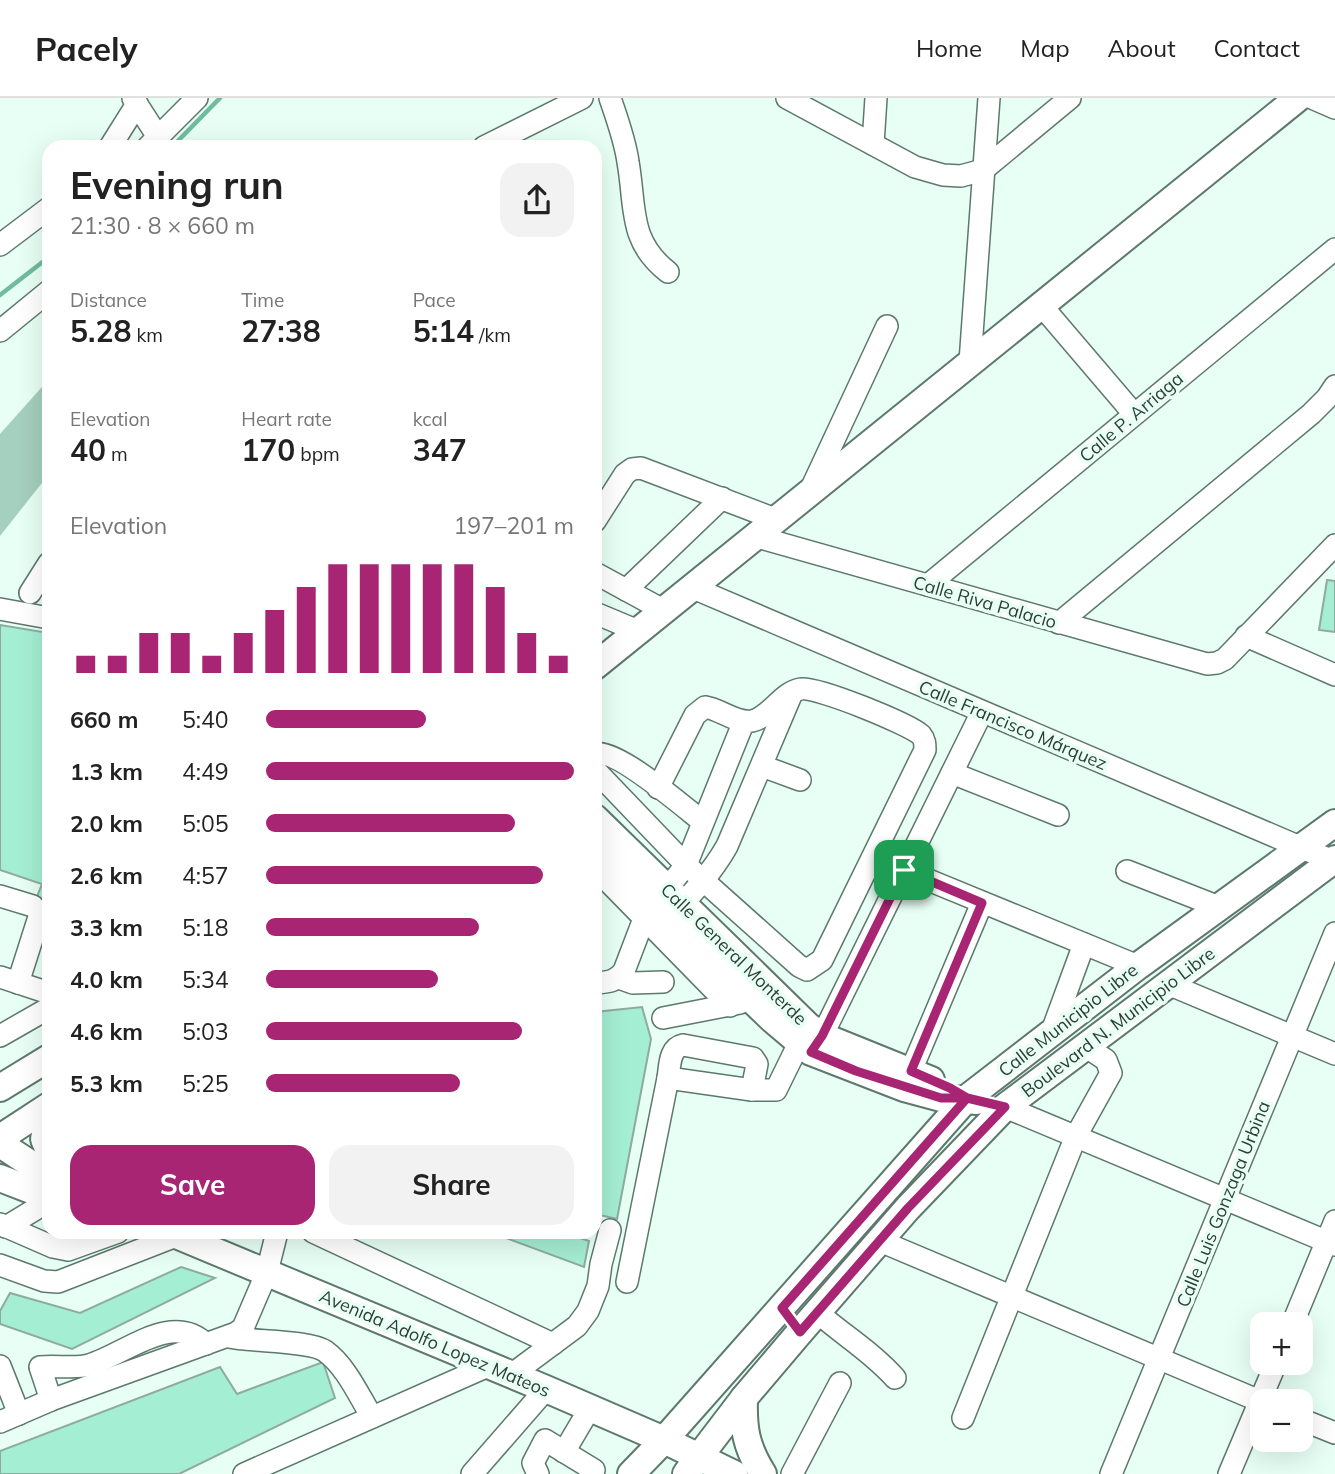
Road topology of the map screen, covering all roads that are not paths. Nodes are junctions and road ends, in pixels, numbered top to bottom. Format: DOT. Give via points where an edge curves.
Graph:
graph roads {
  1 [pos="582,98"];
  2 [pos="610,98"];
  3 [pos="788,98"];
  4 [pos="876,98"];
  5 [pos="989,98"];
  6 [pos="1070,98"];
  7 [pos="1298,98"];
  8 [pos="1312,98"];
  9 [pos="135,101"];
  10 [pos="190,101"];
  11 [pos="1335,108"];
  12 [pos="114,140"];
  13 [pos="152,140"];
  14 [pos="155,140"];
  15 [pos="506,140"];
  16 [pos="873,144"];
  17 [pos="983,170"];
  18 [pos="42,213"];
  19 [pos="0,245"];
  20 [pos="1335,249"];
  21 [pos="668,272"];
  22 [pos="42,299"];
  23 [pos="1041,305"];
  24 [pos="887,327"];
  25 [pos="0,331"];
  26 [pos="970,362"];
  27 [pos="1335,386"];
  28 [pos="1134,414"];
  29 [pos="810,491"];
  30 [pos="722,498"];
  31 [pos="602,510"];
  32 [pos="775,519"];
  33 [pos="754,536"];
  34 [pos="1335,545"];
  35 [pos="42,574"];
  36 [pos="602,577"];
  37 [pos="928,585"];
  38 [pos="691,587"];
  39 [pos="626,590"];
  40 [pos="30,593"];
  41 [pos="0,609"];
  42 [pos="663,610"];
  43 [pos="602,616"];
  44 [pos="42,617"];
  45 [pos="1059,623"];
  46 [pos="638,631"];
  47 [pos="1246,636"];
  48 [pos="602,660"];
  49 [pos="1335,675"];
  50 [pos="793,691"];
  51 [pos="982,712"];
  52 [pos="744,721"];
  53 [pos="602,753"];
  54 [pos="762,766"];
  55 [pos="952,773"];
  56 [pos="602,777"];
  57 [pos="800,780"];
  58 [pos="658,788"];
  59 [pos="1058,815"];
  60 [pos="703,822"];
  61 [pos="1335,823"];
  62 [pos="602,828"];
  63 [pos="1302,848"];
  64 [pos="602,855"];
  65 [pos="1334,861"];
  66 [pos="686,865"];
  67 [pos="904,870"];
  68 [pos="1127,871"];
  69 [pos="602,872"];
  70 [pos="703,882"];
  71 [pos="0,896"];
  72 [pos="982,903"];
  73 [pos="1219,907"];
  74 [pos="662,910"];
  75 [pos="1335,933"];
  76 [pos="1084,944"];
  77 [pos="1138,966"];
  78 [pos="619,978"];
  79 [pos="9,980"];
  80 [pos="602,982"];
  81 [pos="663,982"];
  82 [pos="1168,984"];
  83 [pos="42,991"];
  84 [pos="741,1003"];
  85 [pos="42,1012"];
  86 [pos="663,1018"];
  87 [pos="1052,1031"];
  88 [pos="0,1036"];
  89 [pos="1293,1036"];
  90 [pos="810,1039"];
  91 [pos="1085,1046"];
  92 [pos="1335,1054"];
  93 [pos="41,1063"];
  94 [pos="0,1076"];
  95 [pos="668,1078"];
  96 [pos="907,1080"];
  97 [pos="0,1088"];
  98 [pos="752,1090"];
  99 [pos="967,1098"];
  100 [pos="1005,1107"];
  101 [pos="42,1110"];
  102 [pos="4,1134"];
  103 [pos="1076,1136"];
  104 [pos="42,1169"];
  105 [pos="0,1178"];
  106 [pos="42,1196"];
  107 [pos="1226,1198"];
  108 [pos="42,1203"];
  109 [pos="1335,1221"];
  110 [pos="3,1225"];
  111 [pos="610,1230"];
  112 [pos="99,1239"];
  113 [pos="160,1239"];
  114 [pos="184,1239"];
  115 [pos="275,1239"];
  116 [pos="328,1239"];
  117 [pos="880,1241"];
  118 [pos="1331,1243"];
  119 [pos="0,1265"];
  120 [pos="267,1272"];
  121 [pos="627,1282"];
  122 [pos="1012,1296"];
  123 [pos="782,1308"];
  124 [pos="1298,1312"];
  125 [pos="808,1322"];
  126 [pos="229,1337"];
  127 [pos="206,1344"];
  128 [pos="553,1344"];
  129 [pos="1159,1358"];
  130 [pos="0,1366"];
  131 [pos="499,1370"];
  132 [pos="895,1378"];
  133 [pos="840,1383"];
  134 [pos="546,1389"];
  135 [pos="1250,1397"];
  136 [pos="744,1398"];
  137 [pos="51,1400"];
  138 [pos="590,1408"];
  139 [pos="372,1417"];
  140 [pos="10,1418"];
  141 [pos="963,1418"];
  142 [pos="1313,1424"];
  143 [pos="1250,1427"];
  144 [pos="1335,1433"];
  145 [pos="664,1440"];
  146 [pos="564,1452"];
  147 [pos="693,1466"];
  148 [pos="244,1474"];
  149 [pos="472,1474"];
  150 [pos="538,1474"];
  151 [pos="590,1474"];
  152 [pos="631,1474"];
  153 [pos="733,1474"];
  154 [pos="763,1474"];
  155 [pos="792,1474"];
  156 [pos="1111,1474"];
  157 [pos="1229,1474"];
  1 -- 15 [label="street"];
  2 -- 21 [label="street" via="629,162 639,237 653,261"];
  3 -- 16 [label="street"];
  4 -- 16 [label="street"];
  5 -- 17 [label="street"];
  6 -- 17 [label="street"];
  7 -- 23 [label="main road"];
  8 -- 11 [label="street"];
  9 -- 12 [label="street"];
  9 -- 13 [label="street"];
  10 -- 14 [label="street"];
  16 -- 17 [label="street" via="915,167 943,175"];
  17 -- 26 [label="street"];
  18 -- 19 [label="street"];
  20 -- 28 [label="street, Calle P. Arriaga"];
  22 -- 25 [label="street"];
  23 -- 26 [label="main road"];
  23 -- 28 [label="street"];
  24 -- 29 [label="street"];
  26 -- 29 [label="main road"];
  27 -- 45 [label="street" via="1311,414"];
  28 -- 37 [label="street, Calle P. Arriaga"];
  29 -- 32 [label="main road"];
  30 -- 31 [label="street" via="652,471 632,469"];
  30 -- 32 [label="street"];
  30 -- 39 [label="street"];
  32 -- 33 [label="main road"];
  33 -- 37 [label="street, Calle Riva Palacio"];
  33 -- 38 [label="main road"];
  34 -- 47 [label="street"];
  35 -- 40 [label="street"];
  36 -- 39 [label="street"];
  37 -- 45 [label="street, Calle Riva Palacio"];
  38 -- 42 [label="main road"];
  38 -- 51 [label="street, Calle Francisco Márquez"];
  39 -- 42 [label="street"];
  41 -- 44 [label="street"];
  42 -- 46 [label="main road"];
  43 -- 46 [label="street"];
  45 -- 47 [label="street, Calle Riva Palacio" via="1202,663 1225,659"];
  46 -- 48 [label="main road"];
  47 -- 49 [label="street"];
  50 -- 52 [label="street" via="759,718"];
  50 -- 54 [label="street"];
  50 -- 70 [label="street" via="822,691 904,726 922,737 925,750 822,960 814,967 799,966"];
  51 -- 55 [label="street"];
  51 -- 63 [label="street, Calle Francisco Márquez"];
  52 -- 58 [label="street" via="713,708 700,709"];
  52 -- 60 [label="street"];
  53 -- 58 [label="street"];
  54 -- 57 [label="street"];
  54 -- 70 [label="street" via="727,846"];
  55 -- 59 [label="street"];
  55 -- 67 [label="street"];
  56 -- 66 [label="street"];
  58 -- 60 [label="street"];
  60 -- 66 [label="street"];
  61 -- 63 [label="main road, Calle Municipio Libre"];
  62 -- 74 [label="main road, Calle General Monterde"];
  63 -- 65 [label="street, Calle Francisco Márquez"];
  63 -- 73 [label="main road, Calle Municipio Libre"];
  64 -- 74 [label="main road, Calle General Monterde"];
  65 -- 82 [label="main road, Boulevard N. Municipio Libre"];
  66 -- 70 [label="street"];
  66 -- 74 [label="street"];
  67 -- 72 [label="street"];
  67 -- 90 [label="street"];
  68 -- 73 [label="street"];
  69 -- 74 [label="street"];
  70 -- 74 [label="street"];
  71 -- 79 [label="street" via="36,912"];
  72 -- 76 [label="street"];
  72 -- 96 [label="street"];
  73 -- 77 [label="main road, Calle Municipio Libre"];
  74 -- 78 [label="street"];
  74 -- 84 [label="main road, Calle General Monterde"];
  74 -- 90 [label="main road, Calle General Monterde"];
  75 -- 89 [label="street, Calle Luis Gonzaga Urbina"];
  76 -- 77 [label="street"];
  76 -- 87 [label="street"];
  77 -- 87 [label="main road, Calle Municipio Libre"];
  78 -- 80 [label="street"];
  78 -- 81 [label="street" via="634,983"];
  79 -- 83 [label="street"];
  82 -- 89 [label="street"];
  82 -- 91 [label="main road, Boulevard N. Municipio Libre"];
  84 -- 86 [label="street"];
  84 -- 90 [label="main road, Calle General Monterde"];
  85 -- 88 [label="street"];
  87 -- 99 [label="main road, Calle Municipio Libre"];
  89 -- 92 [label="street"];
  89 -- 107 [label="street, Calle Luis Gonzaga Urbina"];
  90 -- 96 [label="main road, Calle General Monterde"];
  90 -- 98 [label="street" via="779,1087"];
  91 -- 100 [label="main road, Boulevard N. Municipio Libre"];
  91 -- 103 [label="street" via="1106,1060 1111,1073"];
  93 -- 94 [label="main road"];
  93 -- 97 [label="main road"];
  95 -- 98 [label="street"];
  95 -- 98 [label="street" via="673,1051 683,1045 753,1058 757,1064"];
  95 -- 121 [label="street"];
  96 -- 99 [label="main road, Calle General Monterde" via="950,1088"];
  99 -- 100 [label="main road, Calle General Monterde"];
  99 -- 123 [label="main road, Calle Municipio Libre"];
  100 -- 103 [label="street, Calle General Monterde"];
  100 -- 117 [label="main road, Boulevard N. Municipio Libre"];
  101 -- 102 [label="main road"];
  102 -- 104 [label="main road"];
  103 -- 107 [label="street, Calle General Monterde"];
  103 -- 122 [label="street"];
  105 -- 106 [label="main road"];
  107 -- 118 [label="street, Calle General Monterde"];
  107 -- 129 [label="street, Calle Luis Gonzaga Urbina"];
  108 -- 110 [label="street"];
  109 -- 118 [label="street"];
  110 -- 112 [label="street" via="68,1250"];
  111 -- 128 [label="street" via="594,1299 577,1326"];
  113 -- 119 [label="street" via="58,1282"];
  114 -- 120 [label="main road, Avenida Adolfo Lopez Mateos"];
  115 -- 120 [label="street"];
  116 -- 128 [label="street"];
  117 -- 122 [label="street"];
  117 -- 125 [label="main road, Boulevard N. Municipio Libre"];
  118 -- 124 [label="street"];
  120 -- 126 [label="street" via="243,1328"];
  120 -- 131 [label="main road, Avenida Adolfo Lopez Mateos"];
  122 -- 129 [label="street"];
  122 -- 141 [label="street"];
  123 -- 125 [label="main road"];
  123 -- 145 [label="main road, Calle Municipio Libre"];
  125 -- 132 [label="street" via="877,1358"];
  125 -- 136 [label="main road, Boulevard N. Municipio Libre"];
  126 -- 127 [label="street"];
  126 -- 139 [label="street" via="323,1349 335,1359"];
  127 -- 137 [label="street"];
  127 -- 137 [label="street" via="198,1336 173,1331 92,1365 40,1367"];
  128 -- 131 [label="street"];
  129 -- 135 [label="street"];
  129 -- 156 [label="street, Calle Luis Gonzaga Urbina"];
  130 -- 140 [label="street"];
  131 -- 134 [label="main road, Avenida Adolfo Lopez Mateos"];
  131 -- 139 [label="street"];
  133 -- 155 [label="street"];
  134 -- 138 [label="main road, Avenida Adolfo Lopez Mateos"];
  134 -- 149 [label="street"];
  136 -- 147 [label="main road, Boulevard N. Municipio Libre"];
  136 -- 154 [label="main road" via="748,1446"];
  137 -- 140 [label="street"];
  138 -- 145 [label="main road, Avenida Adolfo Lopez Mateos"];
  138 -- 146 [label="street"];
  139 -- 148 [label="street"];
  142 -- 144 [label="street"];
  143 -- 157 [label="street"];
  145 -- 147 [label="main road, Avenida Adolfo Lopez Mateos"];
  145 -- 152 [label="main road, Calle Municipio Libre"];
  146 -- 150 [label="street" via="545,1440 533,1463"];
  146 -- 151 [label="street" via="594,1470"];
  147 -- 153 [label="main road, Avenida Adolfo Lopez Mateos"];
}
